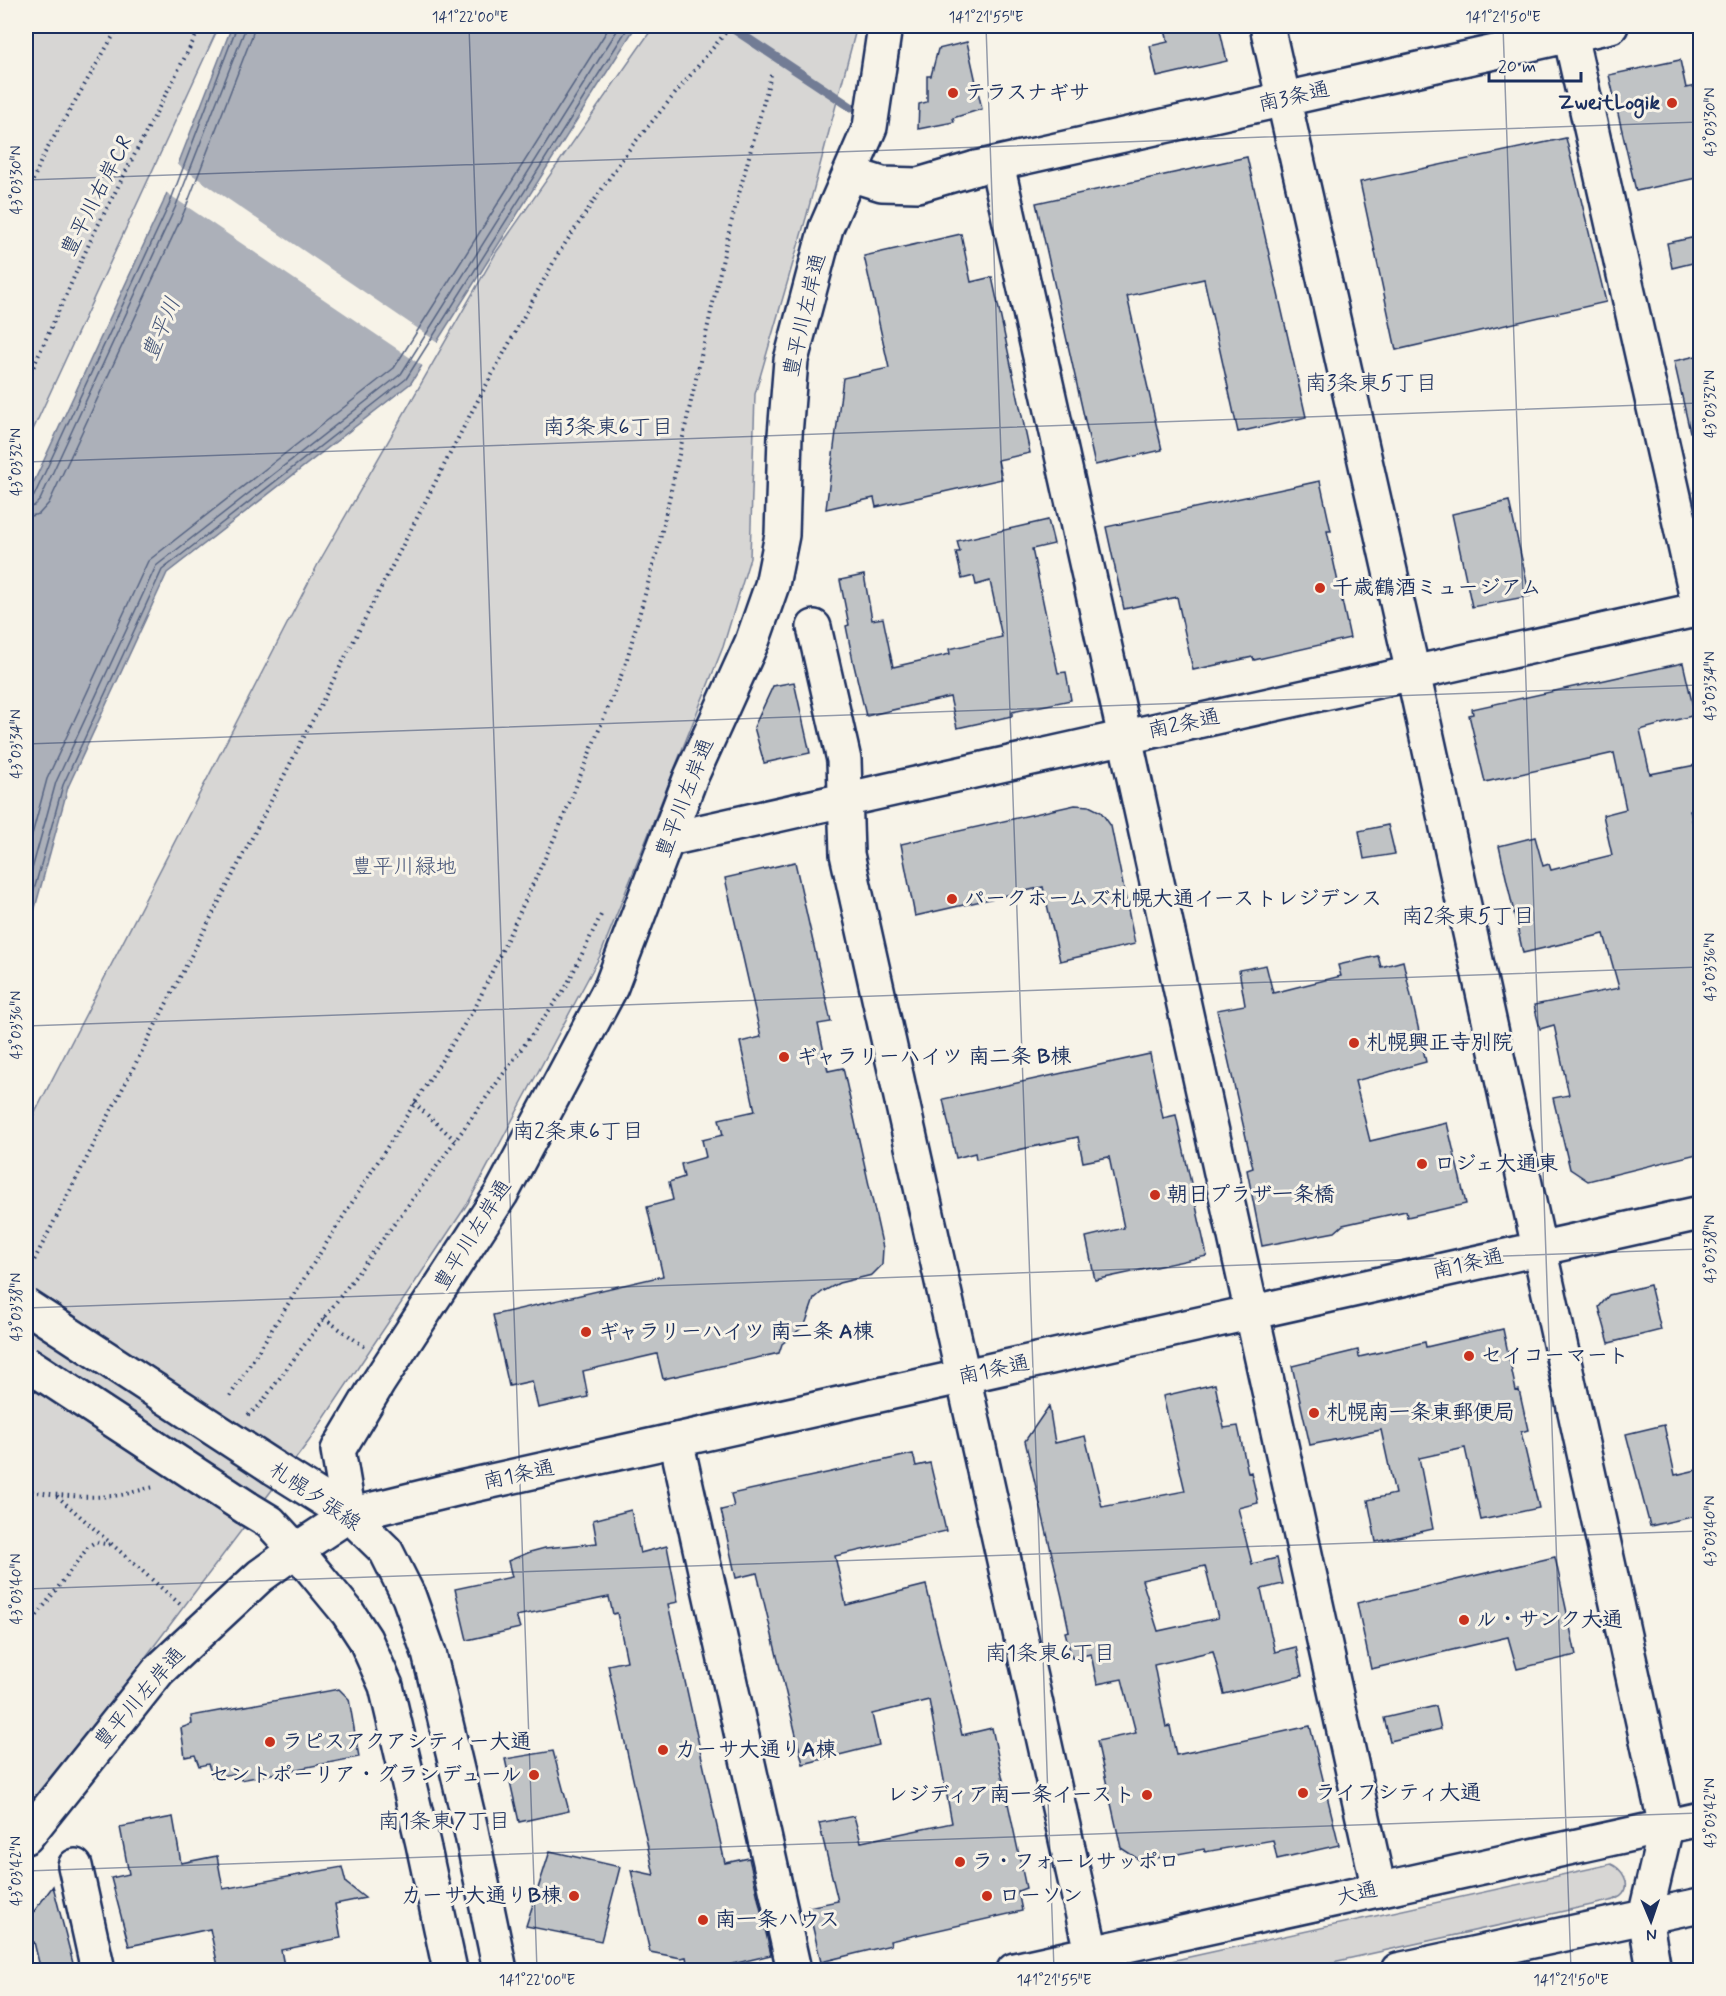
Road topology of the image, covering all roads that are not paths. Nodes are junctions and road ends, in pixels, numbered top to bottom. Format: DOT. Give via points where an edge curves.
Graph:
graph roads {
  1 [pos="885,26"];
  2 [pos="1267,26"];
  3 [pos="1611,26"];
  4 [pos="1569,30"];
  5 [pos="1284,99"];
  6 [pos="987,166"];
  7 [pos="850,174"];
  8 [pos="1700,610"];
  9 [pos="814,627"];
  10 [pos="1413,673"];
  11 [pos="1125,737"];
  12 [pos="845,801"];
  13 [pos="669,839"];
  14 [pos="1701,1213"];
  15 [pos="1539,1248"];
  16 [pos="26,1306"];
  17 [pos="1252,1313"];
  18 [pos="26,1363"];
  19 [pos="962,1377"];
  20 [pos="676,1440"];
  21 [pos="349,1515"];
  22 [pos="296,1550"];
  23 [pos="1701,1819"];
  24 [pos="1666,1827"];
  25 [pos="26,1837"];
  26 [pos="75,1866"];
  27 [pos="1379,1890"];
  28 [pos="1701,1905"];
  29 [pos="1645,1917"];
  30 [pos="1093,1962"];
  31 [pos="98,1971"];
  32 [pos="450,1971"];
  33 [pos="500,1971"];
  34 [pos="794,1971"];
  35 [pos="1014,1971"];
  36 [pos="1398,1971"];
  37 [pos="1654,1971"];
  1 -- 7 [label="street, 豊平川左岸通" via="870,127"];
  2 -- 5 [label="street"];
  3 -- 4 [label="street, 南3条通"];
  4 -- 5 [label="street, 南3条通"];
  4 -- 8 [label="street"];
  5 -- 6 [label="street, 南3条通"];
  5 -- 10 [label="street"];
  6 -- 7 [label="street, 南3条通" via="918,185 882,184"];
  6 -- 11 [label="street"];
  7 -- 13 [label="street, 豊平川左岸通" via="826,228 791,360 782,534 772,585 752,642 690,779"];
  8 -- 10 [label="street, 南2条通"];
  9 -- 12 [label="street" via="844,760"];
  10 -- 11 [label="street, 南2条通"];
  10 -- 15 [label="street"];
  11 -- 12 [label="street, 南2条通"];
  11 -- 17 [label="street"];
  12 -- 13 [label="street, 南2条通"];
  12 -- 19 [label="street" via="847,854"];
  13 -- 21 [label="street, 豊平川左岸通" via="611,987 507,1184 338,1450"];
  14 -- 15 [label="street, 南1条通"];
  15 -- 17 [label="street, 南1条通"];
  15 -- 24 [label="street"];
  16 -- 21 [label="street, 札幌夕張線, bridge"];
  17 -- 19 [label="street, 南1条通"];
  17 -- 27 [label="street"];
  18 -- 22 [label="street, bridge" via="270,1522"];
  19 -- 20 [label="street, 南1条通"];
  19 -- 30 [label="street"];
  20 -- 21 [label="street, 南1条通"];
  20 -- 34 [label="street"];
  21 -- 22 [label="street, 南1条通"];
  21 -- 33 [label="street, 札幌夕張線" via="386,1551 417,1616 468,1816"];
  22 -- 25 [label="street, 豊平川左岸通" via="260,1576 159,1670"];
  22 -- 32 [label="street" via="348,1613 386,1686"];
  23 -- 24 [label="street, 大通"];
  24 -- 27 [label="street, 大通"];
  24 -- 29 [label="street"];
  26 -- 31 [label="street"];
  27 -- 30 [label="street, 大通"];
  28 -- 29 [label="street"];
  29 -- 36 [label="street"];
  29 -- 37 [label="street"];
  30 -- 35 [label="street, 大通"];
}
